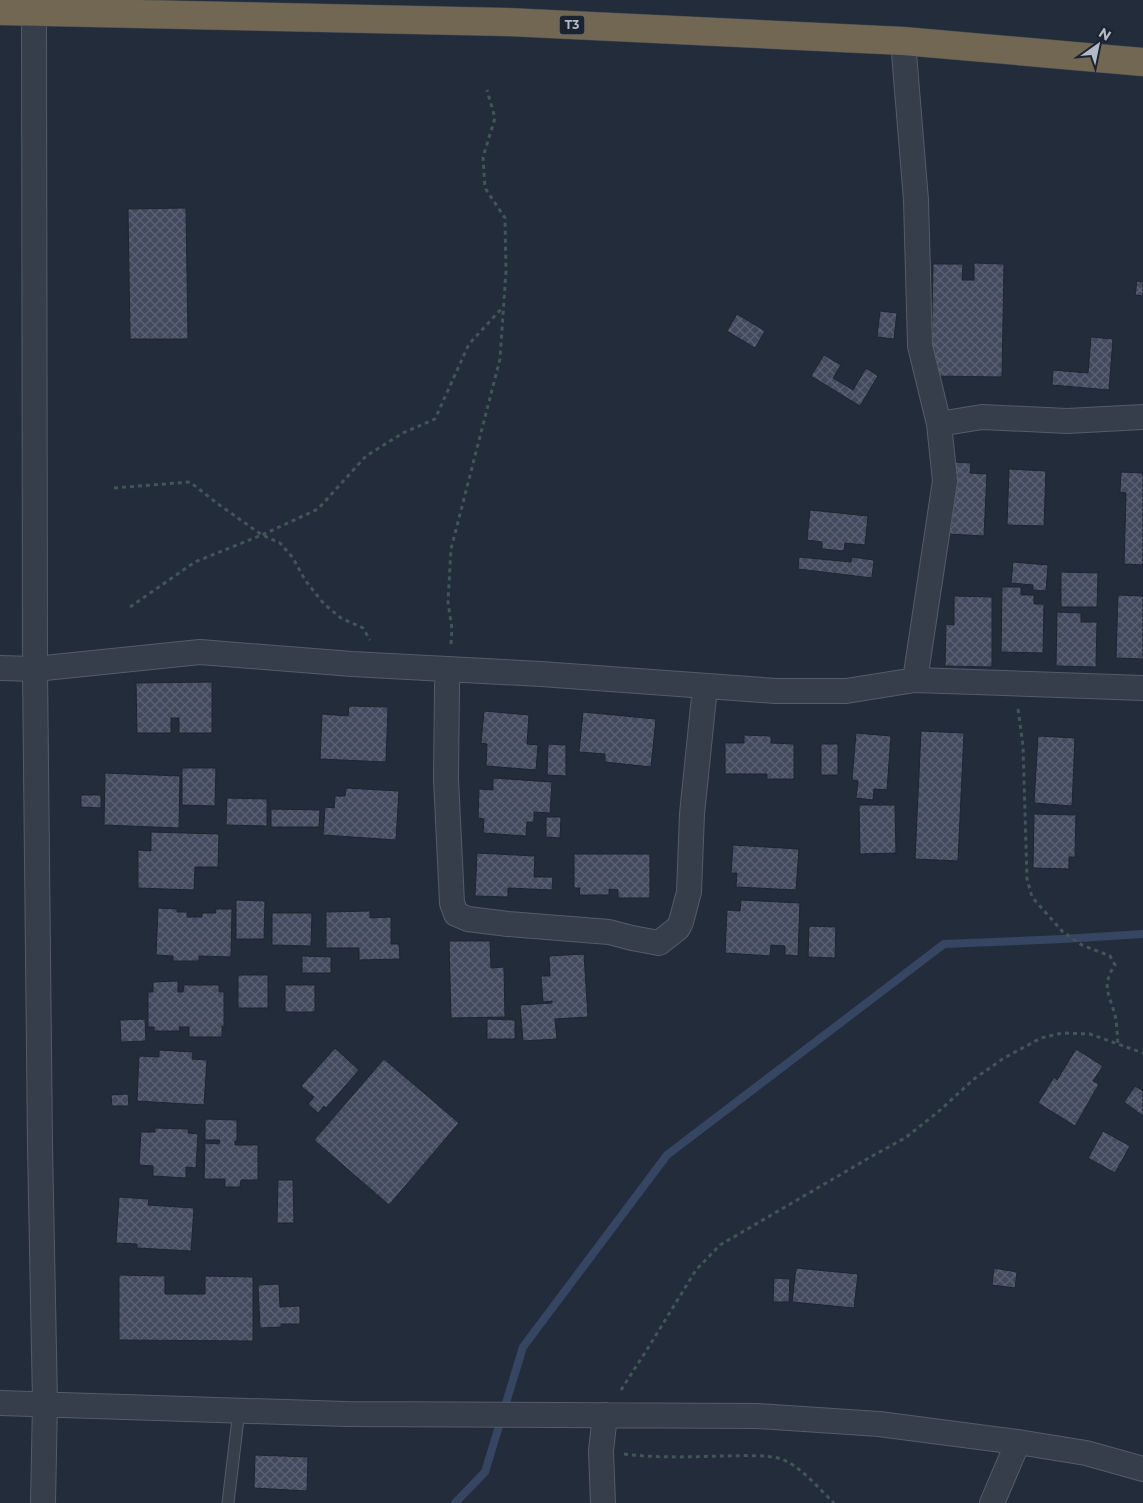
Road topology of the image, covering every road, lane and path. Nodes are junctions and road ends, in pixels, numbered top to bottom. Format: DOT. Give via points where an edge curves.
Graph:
graph roads {
  1 [pos="0,11"];
  2 [pos="34,11"];
  3 [pos="903,41"];
  4 [pos="1143,62"];
  5 [pos="487,90"];
  6 [pos="504,307"];
  7 [pos="1143,417"];
  8 [pos="939,424"];
  9 [pos="114,488"];
  10 [pos="262,535"];
  11 [pos="130,607"];
  12 [pos="385,666"];
  13 [pos="0,668"];
  14 [pos="35,669"];
  15 [pos="448,670"];
  16 [pos="915,680"];
  17 [pos="1014,683"];
  18 [pos="705,687"];
  19 [pos="1143,688"];
  20 [pos="1118,1044"];
  21 [pos="1143,1053"];
  22 [pos="0,1402"];
  23 [pos="45,1403"];
  24 [pos="239,1410"];
  25 [pos="605,1416"];
  26 [pos="1018,1442"];
  27 [pos="601,1451"];
  28 [pos="1143,1469"];
  29 [pos="43,1503"];
  30 [pos="228,1503"];
  31 [pos="603,1503"];
  32 [pos="834,1503"];
  33 [pos="992,1503"];
  1 -- 2 [label="highway, T3"];
  2 -- 3 [label="highway, T3" via="506,22"];
  2 -- 14 [label="street"];
  3 -- 4 [label="highway, T3"];
  3 -- 8 [label="street" via="916,200 920,346"];
  5 -- 6 [label="path" via="495,118 483,158 484,172 486,188 505,218"];
  6 -- 10 [label="path" via="469,344 435,419 366,456 318,508"];
  6 -- 15 [label="path" via="500,359 451,549 448,602 452,629"];
  7 -- 8 [label="street" via="1067,421 982,417"];
  8 -- 16 [label="street" via="945,481"];
  9 -- 10 [label="path" via="190,482"];
  10 -- 11 [label="path" via="195,562"];
  10 -- 12 [label="path" via="280,543 324,604 341,618 363,628"];
  12 -- 14 [label="street" via="200,652"];
  12 -- 15 [label="street"];
  13 -- 14 [label="street"];
  14 -- 23 [label="street"];
  15 -- 18 [label="street"];
  15 -- 18 [label="street" via="446,779 452,903 456,914 468,919 526,926 609,932 659,943 678,928 689,892 692,814"];
  16 -- 17 [label="street"];
  16 -- 18 [label="street" via="846,691"];
  17 -- 19 [label="street"];
  17 -- 20 [label="path" via="1023,746 1027,879 1032,897 1063,932 1082,945 1110,956 1115,965 1106,986 1115,1017"];
  20 -- 21 [label="path"];
  20 -- 25 [label="path" via="1090,1034 1062,1033 1041,1038 974,1079 905,1138 720,1245 696,1270"];
  22 -- 23 [label="street"];
  23 -- 24 [label="street"];
  23 -- 29 [label="street"];
  24 -- 25 [label="street"];
  24 -- 30 [label="lane"];
  25 -- 26 [label="street" via="757,1416 879,1424"];
  25 -- 27 [label="street"];
  26 -- 28 [label="street" via="1086,1453"];
  26 -- 33 [label="street"];
  27 -- 31 [label="street"];
  27 -- 32 [label="path" via="638,1456 779,1458 801,1471"];
}
